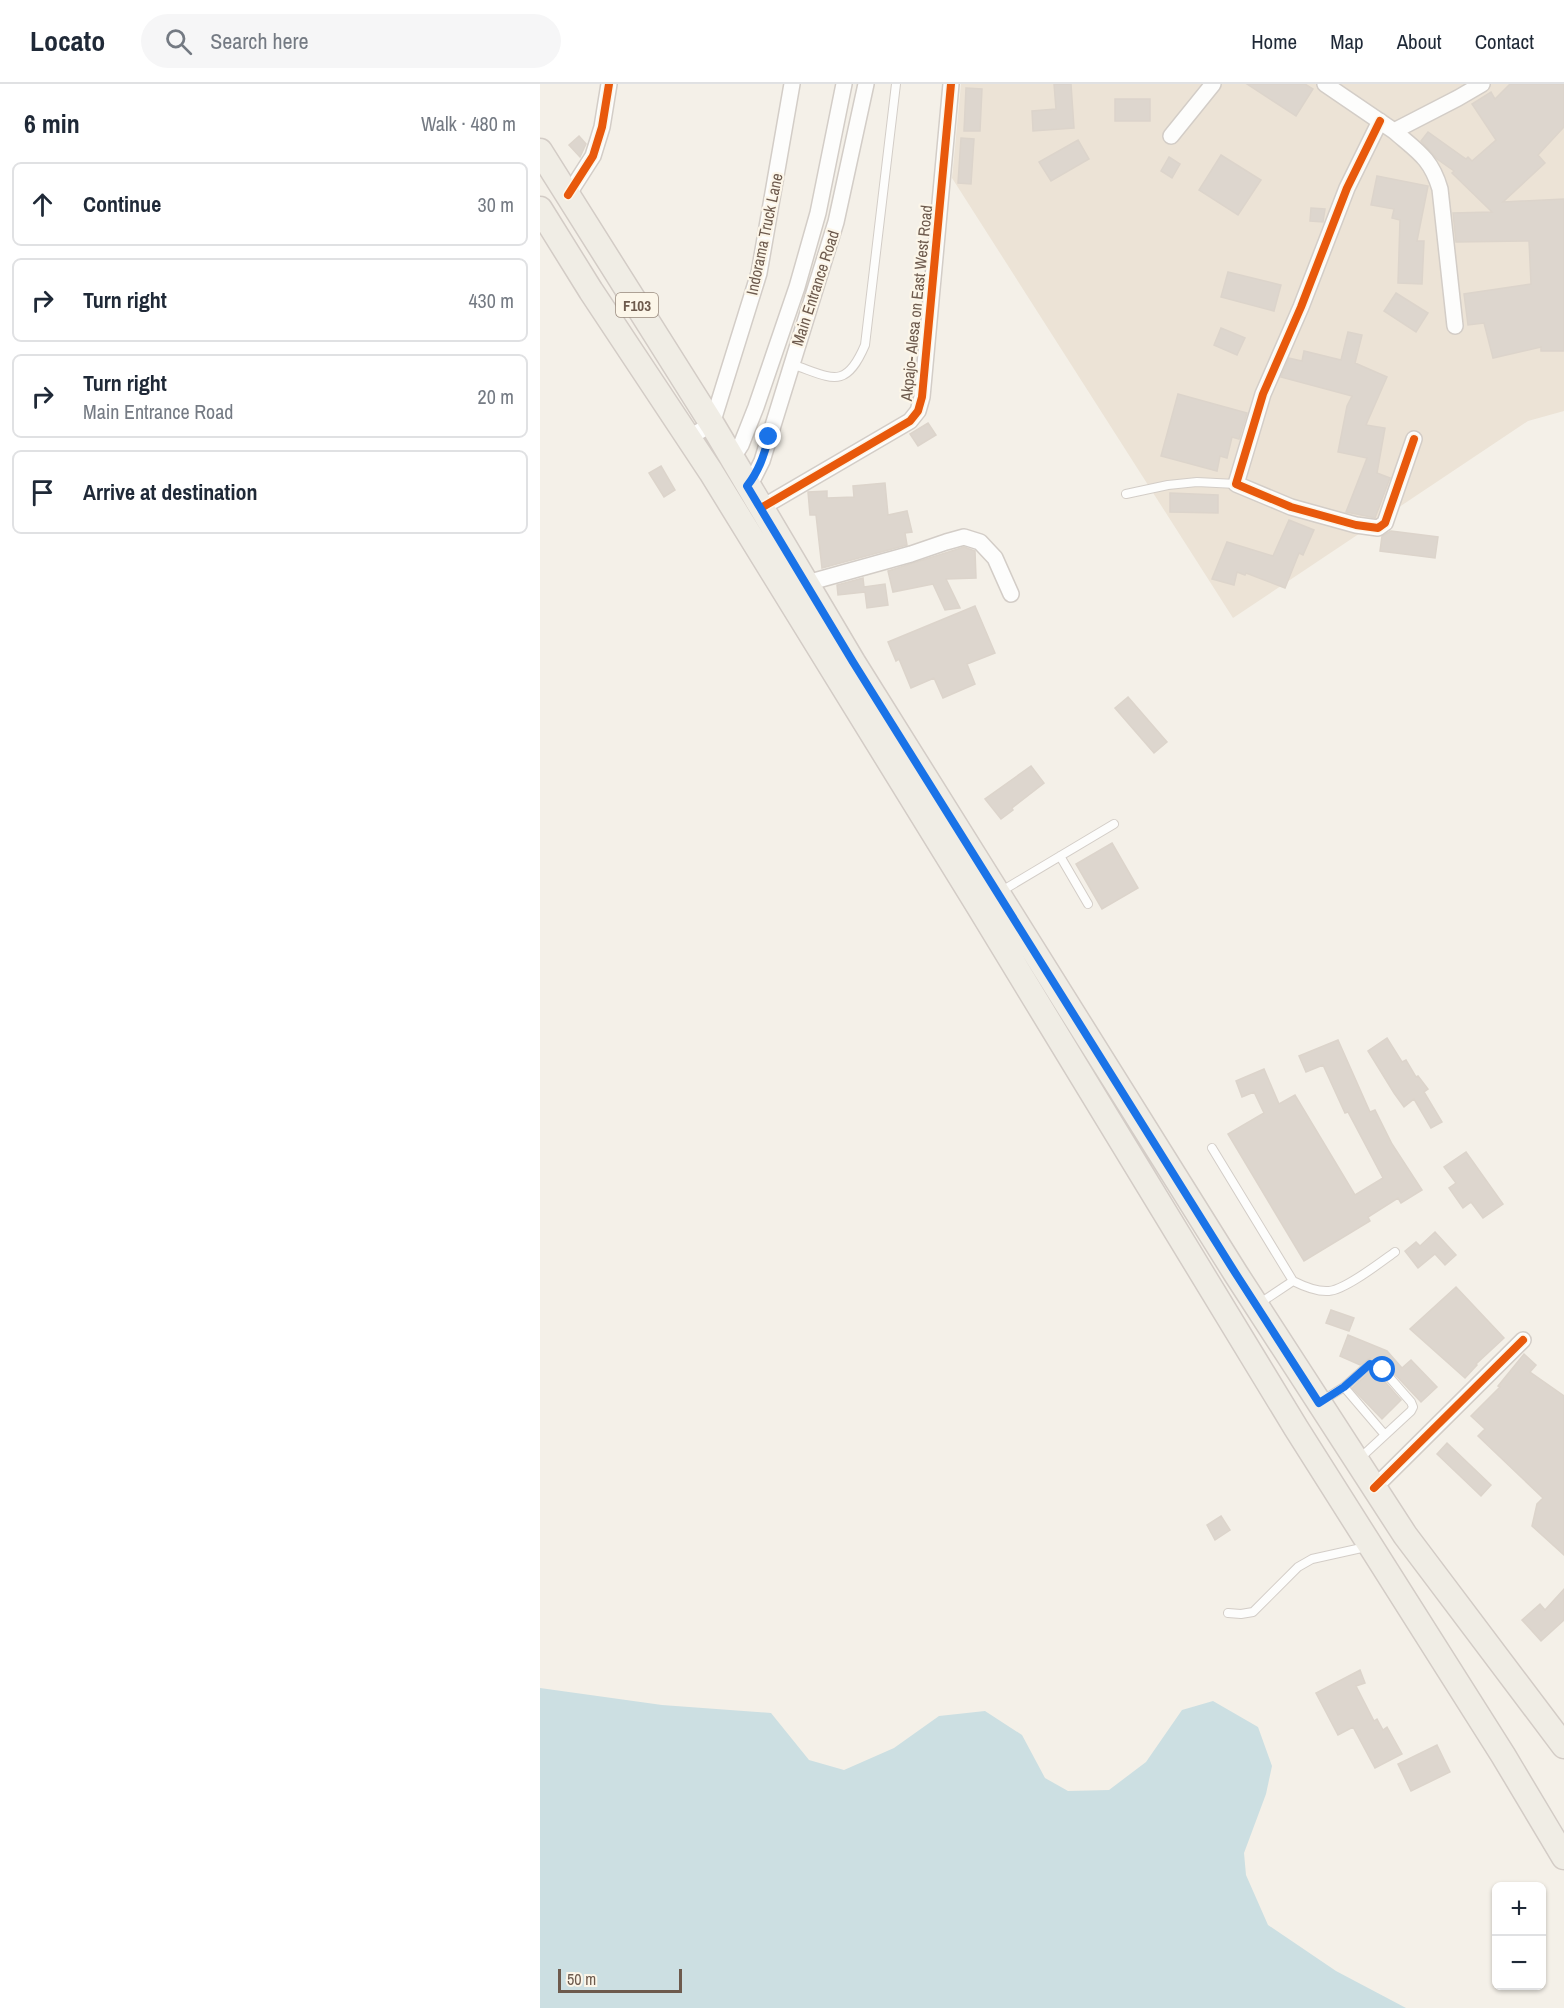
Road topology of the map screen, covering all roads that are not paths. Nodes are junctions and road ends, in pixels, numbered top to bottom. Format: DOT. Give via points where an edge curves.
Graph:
graph roads {
  1 [pos="609,84"];
  2 [pos="792,84"];
  3 [pos="844,84"];
  4 [pos="866,84"];
  5 [pos="896,84"];
  6 [pos="951,84"];
  7 [pos="1213,84"];
  8 [pos="1325,84"];
  9 [pos="1482,84"];
  10 [pos="1380,121"];
  11 [pos="1394,131"];
  12 [pos="1171,136"];
  13 [pos="540,151"];
  14 [pos="568,195"];
  15 [pos="540,209"];
  16 [pos="1455,326"];
  17 [pos="791,364"];
  18 [pos="712,424"];
  19 [pos="688,438"];
  20 [pos="1414,439"];
  21 [pos="732,459"];
  22 [pos="1236,484"];
  23 [pos="747,486"];
  24 [pos="1126,494"];
  25 [pos="761,508"];
  26 [pos="807,582"];
  27 [pos="1011,594"];
  28 [pos="1114,824"];
  29 [pos="1060,856"];
  30 [pos="999,893"];
  31 [pos="1088,904"];
  32 [pos="1212,1148"];
  33 [pos="1395,1252"];
  34 [pos="1293,1281"];
  35 [pos="1257,1306"];
  36 [pos="1523,1340"];
  37 [pos="1344,1387"];
  38 [pos="1319,1403"];
  39 [pos="1385,1435"];
  40 [pos="1356,1462"];
  41 [pos="1374,1488"];
  42 [pos="1370,1546"];
  43 [pos="1228,1613"];
  44 [pos="1560,1733"];
  45 [pos="1564,1857"];
  1 -- 14 [label="street" via="593,156"];
  2 -- 18 [label="street, Indorama Truck Lane" via="759,273"];
  3 -- 21 [label="street" via="818,213 797,287 756,407"];
  4 -- 17 [label="street, Main Entrance Road" via="836,222"];
  5 -- 17 [label="lane" via="865,345 848,374 834,378"];
  6 -- 25 [label="street, Akpajo- Alesa on East West Road" via="918,411 889,435"];
  7 -- 12 [label="street"];
  8 -- 10 [label="street"];
  9 -- 11 [label="street"];
  10 -- 11 [label="street"];
  10 -- 22 [label="street" via="1347,188 1263,394"];
  11 -- 16 [label="street" via="1435,170"];
  13 -- 14 [label="main road, F103"];
  14 -- 18 [label="main road, F103"];
  15 -- 19 [label="main road, F103"];
  17 -- 23 [label="street, Main Entrance Road" via="762,461"];
  18 -- 19 [label="street"];
  18 -- 21 [label="main road, F103"];
  19 -- 42 [label="main road, F103"];
  20 -- 22 [label="street" via="1385,523 1378,528 1291,507"];
  21 -- 23 [label="main road, F103"];
  22 -- 24 [label="lane" via="1197,482"];
  23 -- 25 [label="main road, F103"];
  25 -- 26 [label="main road, F103"];
  26 -- 27 [label="street" via="964,537 980,542 995,558"];
  26 -- 30 [label="main road, F103"];
  28 -- 29 [label="lane"];
  29 -- 30 [label="lane"];
  29 -- 31 [label="lane"];
  30 -- 35 [label="main road, F103"];
  32 -- 34 [label="lane"];
  33 -- 34 [label="lane" via="1330,1291"];
  34 -- 35 [label="lane"];
  35 -- 38 [label="main road, F103"];
  36 -- 41 [label="street"];
  37 -- 38 [label="lane"];
  37 -- 39 [label="lane"];
  37 -- 39 [label="lane" via="1370,1364 1383,1370 1411,1402 1412,1411"];
  38 -- 40 [label="main road, F103"];
  39 -- 40 [label="lane"];
  40 -- 41 [label="main road, F103"];
  41 -- 44 [label="main road, F103" via="1405,1535"];
  42 -- 43 [label="lane" via="1312,1559 1298,1567 1253,1612"];
  42 -- 45 [label="main road, F103"];
}
